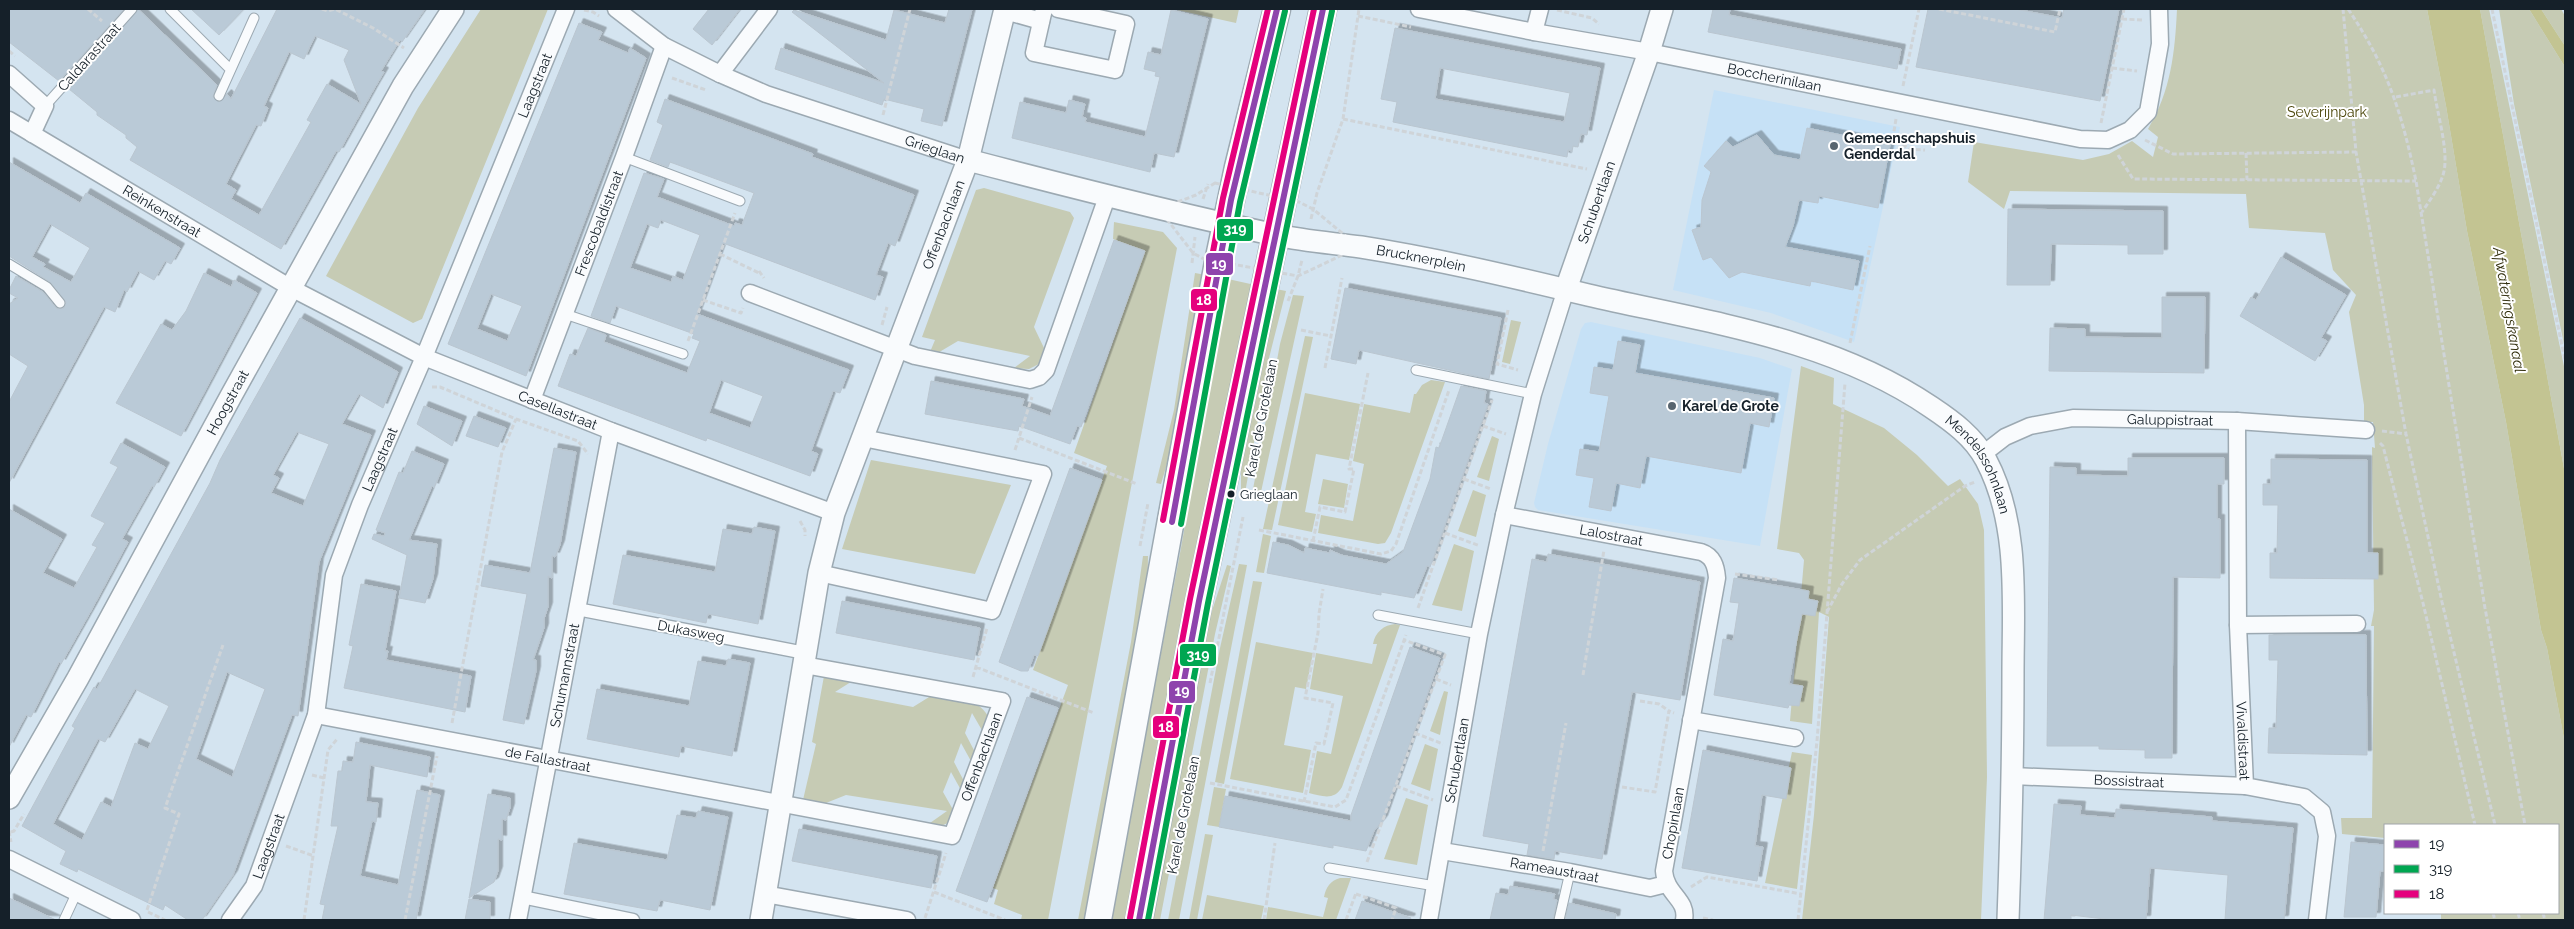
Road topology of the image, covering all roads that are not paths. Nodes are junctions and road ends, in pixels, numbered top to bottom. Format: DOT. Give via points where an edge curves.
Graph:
graph roads {
  1 [pos="132,9"];
  2 [pos="170,9"];
  3 [pos="453,9"];
  4 [pos="616,9"];
  5 [pos="768,9"];
  6 [pos="1058,9"];
  7 [pos="1277,9"];
  8 [pos="1324,9"];
  9 [pos="1419,9"];
  10 [pos="1540,9"];
  11 [pos="1662,9"];
  12 [pos="2160,9"];
  13 [pos="1005,10"];
  14 [pos="572,11"];
  15 [pos="1043,15"];
  16 [pos="254,18"];
  17 [pos="1534,32"];
  18 [pos="664,46"];
  19 [pos="1649,52"];
  20 [pos="230,69"];
  21 [pos="9,74"];
  22 [pos="720,74"];
  23 [pos="219,96"];
  24 [pos="45,106"];
  25 [pos="9,120"];
  26 [pos="32,134"];
  27 [pos="624,157"];
  28 [pos="968,160"];
  29 [pos="1107,197"];
  30 [pos="740,201"];
  31 [pos="1226,224"];
  32 [pos="1276,235"];
  33 [pos="9,264"];
  34 [pos="291,288"];
  35 [pos="1566,289"];
  36 [pos="750,293"];
  37 [pos="60,303"];
  38 [pos="565,314"];
  39 [pos="887,346"];
  40 [pos="683,354"];
  41 [pos="424,357"];
  42 [pos="1416,370"];
  43 [pos="1533,394"];
  44 [pos="532,400"];
  45 [pos="2237,421"];
  46 [pos="2366,430"];
  47 [pos="611,431"];
  48 [pos="863,438"];
  49 [pos="1983,454"];
  50 [pos="834,513"];
  51 [pos="1504,515"];
  52 [pos="1714,563"];
  53 [pos="819,573"];
  54 [pos="577,609"];
  55 [pos="1378,615"];
  56 [pos="2357,624"];
  57 [pos="2238,625"];
  58 [pos="1479,634"];
  59 [pos="805,659"];
  60 [pos="316,715"];
  61 [pos="1691,720"];
  62 [pos="1795,738"];
  63 [pos="550,759"];
  64 [pos="2013,776"];
  65 [pos="2245,786"];
  66 [pos="9,798"];
  67 [pos="780,804"];
  68 [pos="1442,851"];
  69 [pos="9,859"];
  70 [pos="1330,868"];
  71 [pos="1570,872"];
  72 [pos="1435,886"];
  73 [pos="1671,890"];
  74 [pos="77,892"];
  75 [pos="765,894"];
  76 [pos="522,897"];
  77 [pos="64,920"];
  78 [pos="132,920"];
  79 [pos="230,920"];
  80 [pos="518,920"];
  81 [pos="633,920"];
  82 [pos="761,920"];
  83 [pos="906,920"];
  84 [pos="1098,920"];
  85 [pos="1139,920"];
  86 [pos="1429,920"];
  87 [pos="1559,920"];
  88 [pos="1684,920"];
  89 [pos="2008,920"];
  90 [pos="2317,920"];
  1 -- 24 [label="lane, Caldarastraat"];
  2 -- 20 [label="lane"];
  3 -- 34 [label="street, Hoogstraat" via="403,86"];
  4 -- 18 [label="street, Grieglaan"];
  5 -- 22 [label="street"];
  6 -- 15 [label="street" via="1126,24 1115,70 1034,53"];
  7 -- 31 [label="main road"];
  8 -- 32 [label="main road, Karel de Grotelaan"];
  9 -- 17 [label="street, Boccherinilaan"];
  10 -- 17 [label="street"];
  11 -- 19 [label="street, Schubertlaan"];
  12 -- 19 [label="street, Boccherinilaan" via="2160,44 2148,112 2130,130 2103,139 2080,139"];
  13 -- 15 [label="street"];
  13 -- 28 [label="street, Offenbachlaan"];
  14 -- 41 [label="street, Laagstraat"];
  16 -- 20 [label="lane"];
  17 -- 19 [label="street, Boccherinilaan"];
  18 -- 22 [label="street, Grieglaan"];
  18 -- 27 [label="street, Frescobaldistraat"];
  19 -- 35 [label="street, Schubertlaan"];
  20 -- 23 [label="lane"];
  21 -- 24 [label="street"];
  22 -- 28 [label="street, Grieglaan" via="766,94"];
  24 -- 26 [label="street"];
  25 -- 26 [label="street, Reinkenstraat"];
  26 -- 34 [label="street, Reinkenstraat"];
  27 -- 30 [label="lane"];
  27 -- 38 [label="street, Frescobaldistraat"];
  28 -- 29 [label="street, Grieglaan"];
  28 -- 39 [label="street, Offenbachlaan"];
  29 -- 31 [label="street, Grieglaan"];
  29 -- 39 [label="street" via="1046,370 1039,377 1030,380 915,356"];
  31 -- 32 [label="street, Grieglaan"];
  31 -- 84 [label="main road"];
  32 -- 35 [label="street, Brucknerplein" via="1359,247"];
  32 -- 85 [label="main road, Karel de Grotelaan" via="1198,601"];
  33 -- 37 [label="lane" via="47,287"];
  34 -- 41 [label="street, Casellastraat"];
  34 -- 66 [label="street, Hoogstraat"];
  35 -- 43 [label="street, Schubertlaan"];
  35 -- 49 [label="street, Mendelssohnlaan" via="1750,331 1861,368 1903,389 1949,419"];
  36 -- 39 [label="street"];
  38 -- 40 [label="lane"];
  38 -- 44 [label="street, Frescobaldistraat"];
  39 -- 48 [label="street, Offenbachlaan"];
  41 -- 44 [label="street, Casellastraat"];
  41 -- 60 [label="street, Laagstraat" via="360,505 334,575"];
  42 -- 43 [label="lane"];
  43 -- 51 [label="street, Schubertlaan"];
  44 -- 47 [label="street, Casellastraat"];
  45 -- 46 [label="street, Galuppistraat"];
  45 -- 49 [label="street, Galuppistraat" via="2073,418 2030,426 2006,437"];
  45 -- 57 [label="street, Vivaldistraat"];
  47 -- 50 [label="street, Casellastraat"];
  47 -- 54 [label="street, Schumannstraat"];
  48 -- 50 [label="street, Offenbachlaan"];
  48 -- 53 [label="street" via="1043,474 992,611"];
  49 -- 64 [label="street, Mendelssohnlaan" via="2002,500 2011,557"];
  50 -- 53 [label="street, Offenbachlaan"];
  51 -- 52 [label="street, Lalostraat" via="1702,552"];
  51 -- 58 [label="street, Schubertlaan"];
  52 -- 61 [label="street, Chopinlaan" via="1717,578"];
  53 -- 59 [label="street, Offenbachlaan"];
  54 -- 59 [label="street, Dukasweg"];
  54 -- 63 [label="street, Schumannstraat"];
  55 -- 58 [label="lane"];
  56 -- 57 [label="street"];
  57 -- 65 [label="street, Vivaldistraat"];
  58 -- 68 [label="street, Schubertlaan"];
  59 -- 67 [label="street, Offenbachlaan"];
  59 -- 67 [label="street, Offenbachlaan" via="1002,701 952,836"];
  60 -- 63 [label="street, de Fallastraat"];
  60 -- 79 [label="street, Laagstraat" via="254,886"];
  61 -- 62 [label="street"];
  61 -- 73 [label="street, Chopinlaan" via="1664,871"];
  63 -- 67 [label="street, de Fallastraat"];
  63 -- 76 [label="street, Schumannstraat"];
  64 -- 65 [label="street, Bossistraat"];
  64 -- 89 [label="street, Mendelssohnlaan"];
  65 -- 90 [label="street, Vivaldistraat" via="2304,798 2322,812 2327,836"];
  67 -- 75 [label="street, Offenbachlaan"];
  68 -- 71 [label="street, Rameaustraat"];
  68 -- 72 [label="street, Schubertlaan"];
  69 -- 74 [label="street"];
  70 -- 72 [label="lane"];
  71 -- 73 [label="street, Rameaustraat"];
  71 -- 87 [label="lane"];
  72 -- 86 [label="street, Schubertlaan"];
  73 -- 88 [label="street, Chopinlaan" via="1682,904"];
  74 -- 77 [label="lane"];
  74 -- 78 [label="street"];
  75 -- 82 [label="street, Offenbachlaan"];
  75 -- 83 [label="street"];
  76 -- 80 [label="street, Schumannstraat"];
  76 -- 81 [label="street"];
}
